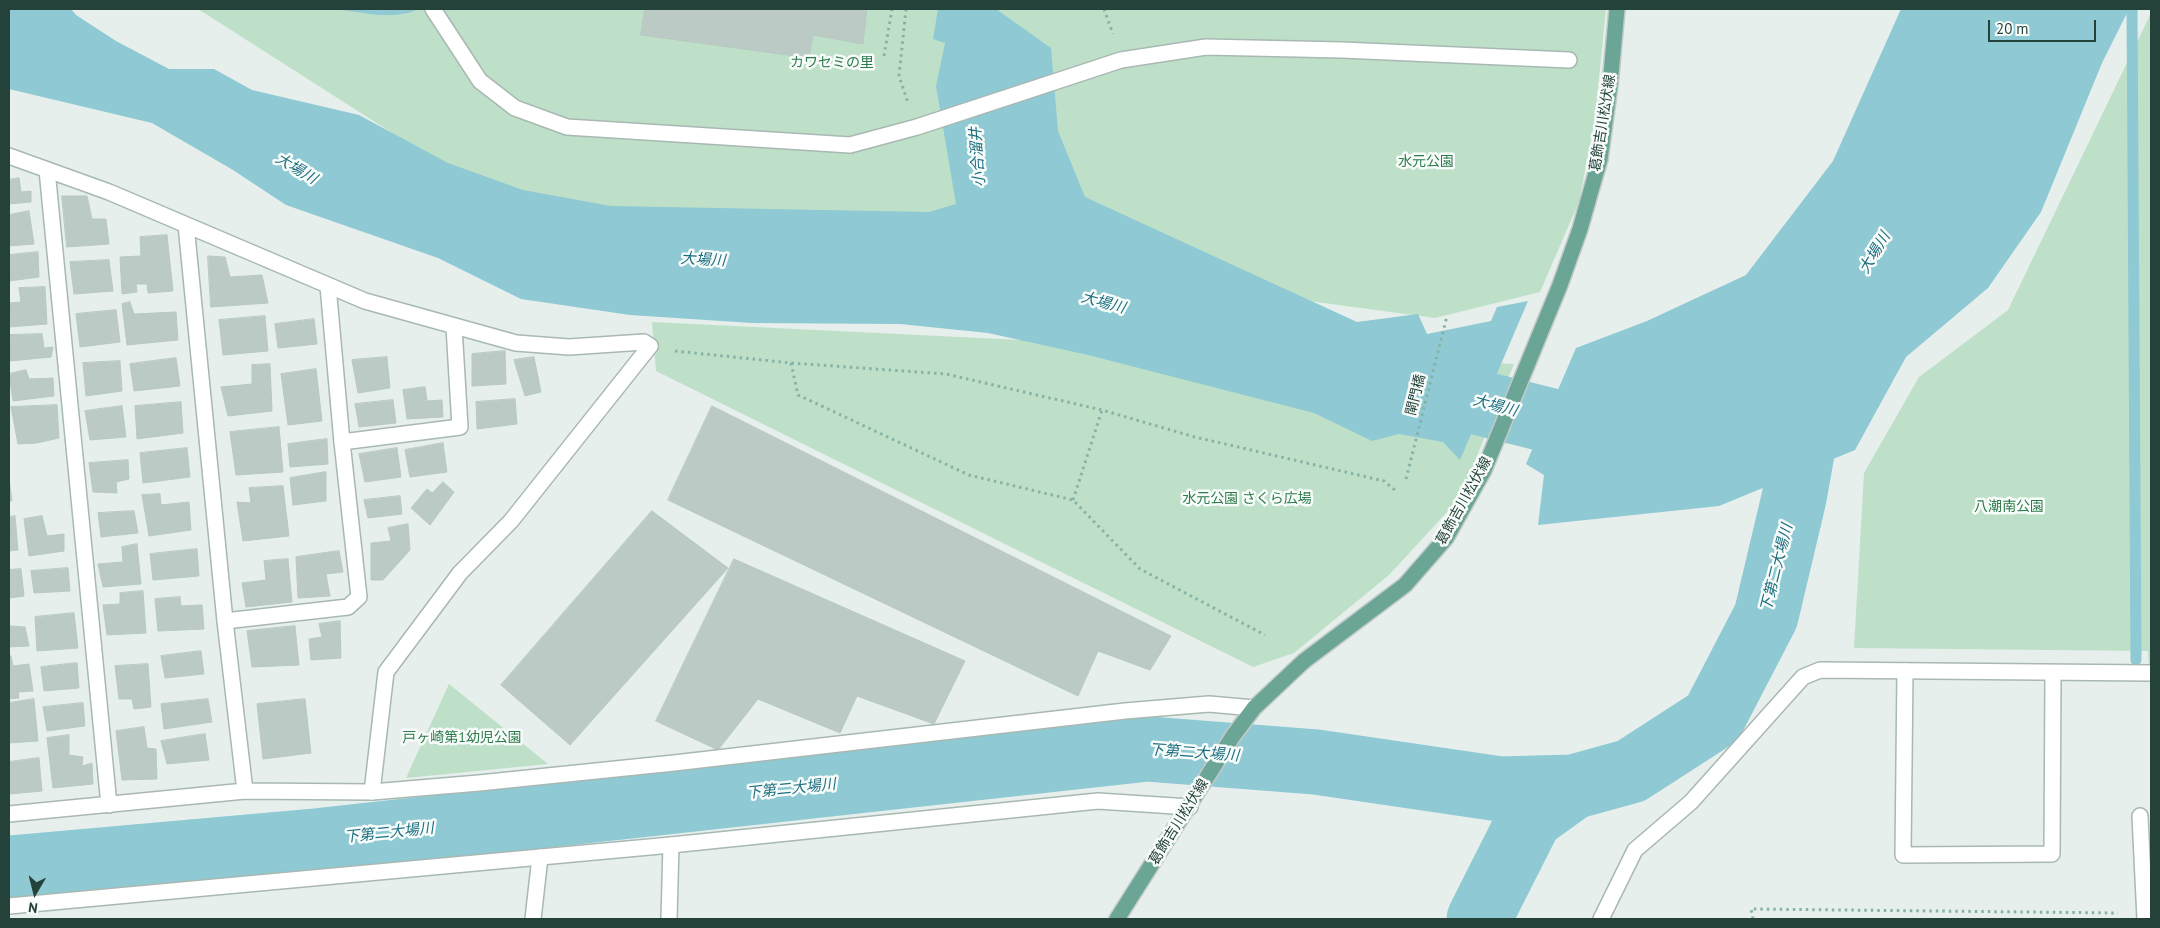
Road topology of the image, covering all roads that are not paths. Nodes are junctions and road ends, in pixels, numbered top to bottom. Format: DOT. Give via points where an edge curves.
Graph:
graph roads {
  1 [pos="433,9"];
  2 [pos="1617,9"];
  3 [pos="1569,60"];
  4 [pos="9,156"];
  5 [pos="47,170"];
  6 [pos="186,225"];
  7 [pos="328,286"];
  8 [pos="454,327"];
  9 [pos="342,442"];
  10 [pos="225,621"];
  11 [pos="1904,672"];
  12 [pos="2054,672"];
  13 [pos="2151,673"];
  14 [pos="1254,708"];
  15 [pos="244,791"];
  16 [pos="372,792"];
  17 [pos="1191,804"];
  18 [pos="109,805"];
  19 [pos="9,814"];
  20 [pos="2140,816"];
  21 [pos="671,845"];
  22 [pos="540,856"];
  23 [pos="9,906"];
  24 [pos="2146,916"];
  25 [pos="533,919"];
  26 [pos="669,919"];
  27 [pos="1117,919"];
  28 [pos="1601,919"];
  1 -- 3 [label="street" via="480,81 515,108 567,127 850,145 917,127 1121,60 1206,47"];
  2 -- 14 [label="main road, 葛飾吉川松伏線" via="1600,158 1580,229 1484,470 1446,538 1405,585 1304,660"];
  4 -- 5 [label="street"];
  5 -- 6 [label="street"];
  5 -- 18 [label="street"];
  6 -- 7 [label="street"];
  6 -- 10 [label="street"];
  7 -- 8 [label="street" via="365,301"];
  7 -- 9 [label="street"];
  8 -- 9 [label="street" via="460,427"];
  8 -- 16 [label="street" via="516,343 569,347 644,342 650,346 510,521 460,573 386,672"];
  9 -- 10 [label="street" via="359,597 348,607"];
  10 -- 15 [label="street"];
  11 -- 12 [label="street"];
  11 -- 12 [label="street" via="1903,855 2052,854"];
  11 -- 28 [label="street" via="1820,670 1803,677 1691,802 1635,850"];
  12 -- 13 [label="street"];
  14 -- 16 [label="street" via="1208,704 1125,711 674,763"];
  14 -- 17 [label="main road, 葛飾吉川松伏線"];
  15 -- 16 [label="street"];
  15 -- 18 [label="street"];
  17 -- 21 [label="street" via="1098,801"];
  17 -- 27 [label="main road, 葛飾吉川松伏線"];
  18 -- 19 [label="street"];
  20 -- 24 [label="street"];
  21 -- 22 [label="street"];
  21 -- 26 [label="street"];
  22 -- 23 [label="street"];
  22 -- 25 [label="street"];
}
